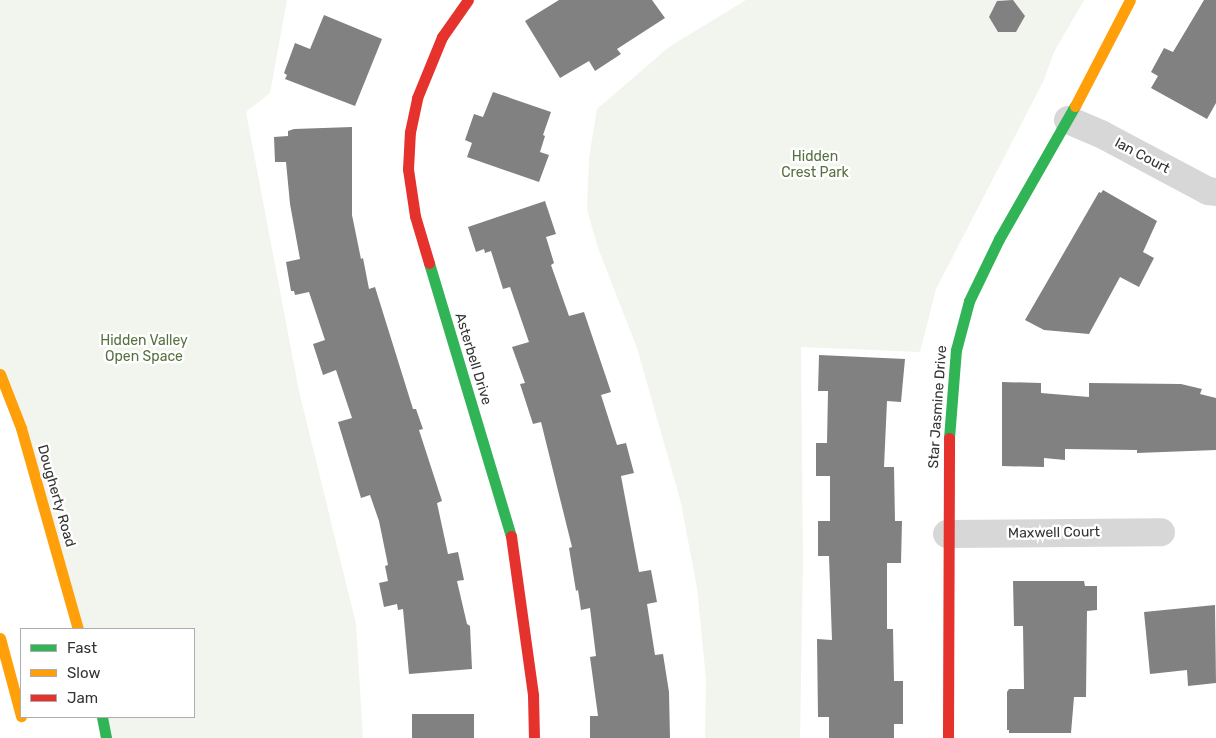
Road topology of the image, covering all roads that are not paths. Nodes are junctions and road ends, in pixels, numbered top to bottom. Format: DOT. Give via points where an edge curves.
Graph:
graph roads {
  1 [pos="468,0"];
  2 [pos="1130,0"];
  3 [pos="1068,120"];
  4 [pos="1216,192"];
  5 [pos="0,374"];
  6 [pos="1161,532"];
  7 [pos="947,534"];
  8 [pos="78,628"];
  9 [pos="0,638"];
  10 [pos="20,712"];
  11 [pos="21,718"];
  12 [pos="102,718"];
  13 [pos="24,731"];
  14 [pos="106,738"];
  15 [pos="534,738"];
  16 [pos="948,738"];
  1 -- 15 [label="street, Asterbell Drive" via="442,37 417,98 410,132 408,169 415,216 510,530 533,695"];
  2 -- 3 [label="street, Star Jasmine Drive"];
  3 -- 4 [label="street, Ian Court" via="1208,191"];
  3 -- 7 [label="street, Star Jasmine Drive" via="999,239 969,301 956,350 948,447"];
  5 -- 8 [label="street, Dougherty Road" via="21,428"];
  6 -- 7 [label="street, Maxwell Court"];
  7 -- 16 [label="street, Star Jasmine Drive"];
  9 -- 10 [label="street"];
  11 -- 13 [label="street"];
  12 -- 14 [label="street"];
}
